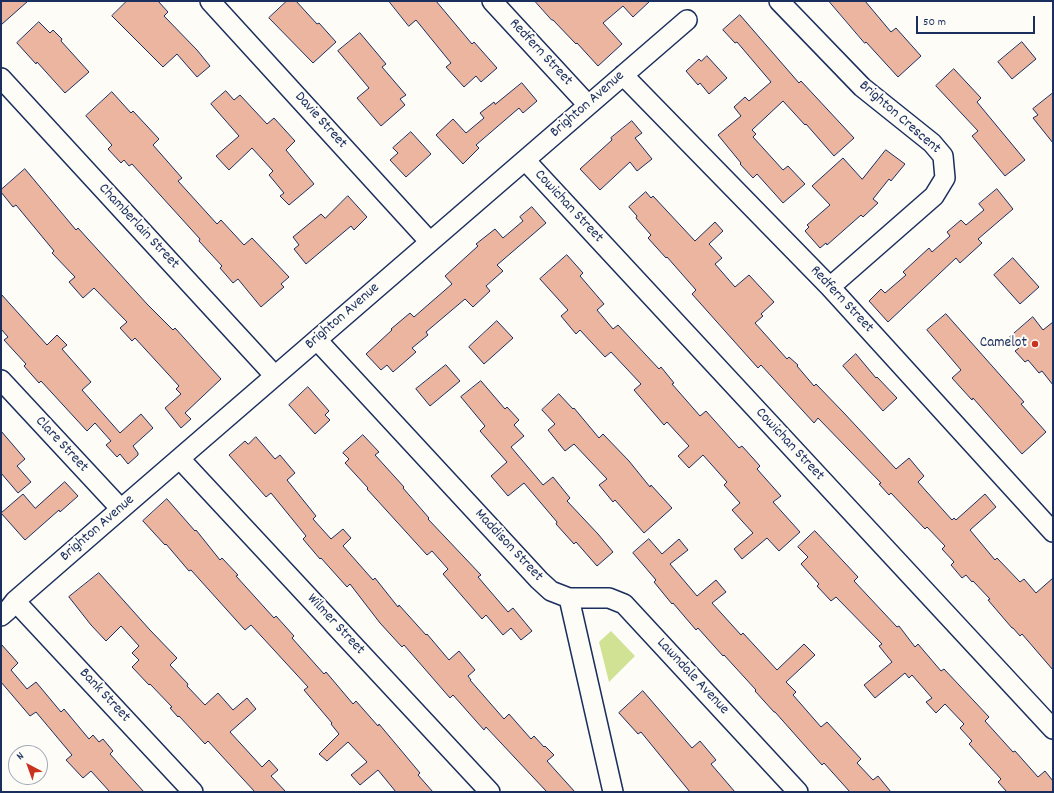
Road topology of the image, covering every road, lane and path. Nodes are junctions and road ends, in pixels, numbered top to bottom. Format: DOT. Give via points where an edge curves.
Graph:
graph roads {
  1 [pos="210,1"];
  2 [pos="492,1"];
  3 [pos="779,1"];
  4 [pos="687,20"];
  5 [pos="623,75"];
  6 [pos="1,78"];
  7 [pos="588,105"];
  8 [pos="525,160"];
  9 [pos="430,242"];
  10 [pos="830,287"];
  11 [pos="317,340"];
  12 [pos="275,376"];
  13 [pos="1,380"];
  14 [pos="180,459"];
  15 [pos="121,509"];
  16 [pos="1053,532"];
  17 [pos="569,598"];
  18 [pos="15,601"];
  19 [pos="1,616"];
  20 [pos="1053,729"];
  21 [pos="193,792"];
  22 [pos="490,792"];
  23 [pos="613,792"];
  24 [pos="798,792"];
  1 -- 9 [label="street, Davie Street"];
  2 -- 7 [label="street, Redfern Street"];
  3 -- 10 [label="street, Brighton Crescent" via="862,87 932,143 942,156 945,178 934,196"];
  4 -- 5 [label="street, Brighton Avenue"];
  5 -- 7 [label="street, Brighton Avenue"];
  5 -- 10 [label="street, Redfern Street"];
  6 -- 12 [label="street, Chamberlain Street"];
  7 -- 8 [label="street, Brighton Avenue"];
  8 -- 9 [label="street, Brighton Avenue"];
  8 -- 20 [label="street, Cowichan Street"];
  9 -- 11 [label="street, Brighton Avenue"];
  10 -- 16 [label="street, Redfern Street"];
  11 -- 12 [label="street, Brighton Avenue"];
  11 -- 17 [label="street, Maddison Street" via="539,580 551,591"];
  12 -- 14 [label="street, Brighton Avenue"];
  13 -- 15 [label="street, Clare Street"];
  14 -- 15 [label="street, Brighton Avenue"];
  14 -- 22 [label="street, Wilmer Street"];
  15 -- 18 [label="street, Brighton Avenue"];
  17 -- 23 [label="street"];
  17 -- 24 [label="street, Lawndale Avenue" via="609,598 624,604"];
  18 -- 19 [label="street, Brighton Avenue"];
  18 -- 21 [label="street, Bank Street"];
}
